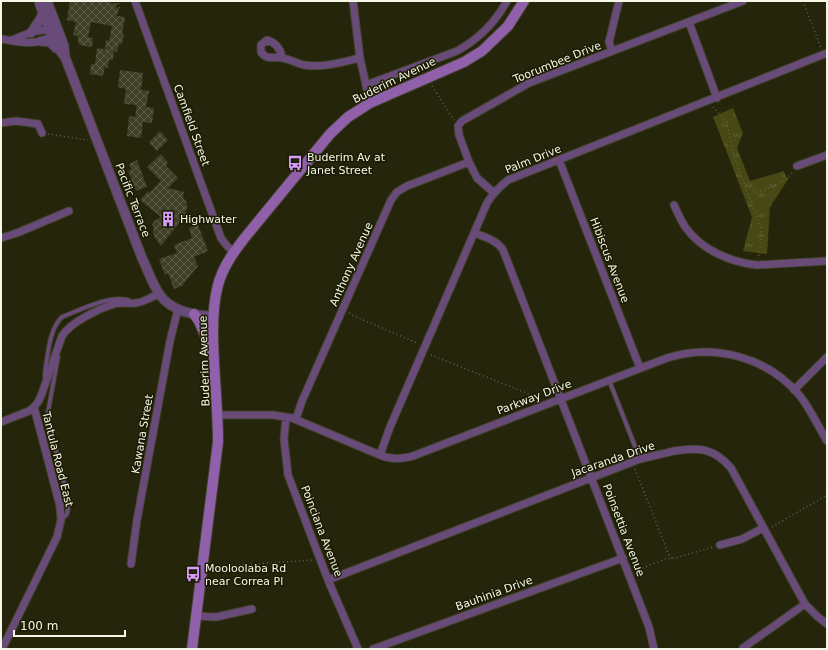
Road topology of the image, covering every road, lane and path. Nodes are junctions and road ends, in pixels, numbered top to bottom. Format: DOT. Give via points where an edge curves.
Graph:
graph roads {
  1 [pos="39,1"];
  2 [pos="47,1"];
  3 [pos="111,1"];
  4 [pos="135,1"];
  5 [pos="353,1"];
  6 [pos="507,1"];
  7 [pos="524,1"];
  8 [pos="619,1"];
  9 [pos="743,1"];
  10 [pos="803,1"];
  11 [pos="120,8"];
  12 [pos="43,13"];
  13 [pos="689,22"];
  14 [pos="53,32"];
  15 [pos="31,33"];
  16 [pos="1,38"];
  17 [pos="12,40"];
  18 [pos="41,42"];
  19 [pos="57,49"];
  20 [pos="612,51"];
  21 [pos="825,54"];
  22 [pos="65,58"];
  23 [pos="282,58"];
  24 [pos="360,58"];
  25 [pos="431,84"];
  26 [pos="366,85"];
  27 [pos="717,98"];
  28 [pos="370,103"];
  29 [pos="713,107"];
  30 [pos="1,123"];
  31 [pos="458,126"];
  32 [pos="42,133"];
  33 [pos="88,140"];
  34 [pos="827,155"];
  35 [pos="559,160"];
  36 [pos="469,162"];
  37 [pos="797,166"];
  38 [pos="745,186"];
  39 [pos="493,192"];
  40 [pos="674,205"];
  41 [pos="69,211"];
  42 [pos="474,233"];
  43 [pos="1,238"];
  44 [pos="234,252"];
  45 [pos="827,261"];
  46 [pos="757,265"];
  47 [pos="159,294"];
  48 [pos="136,303"];
  49 [pos="178,309"];
  50 [pos="343,309"];
  51 [pos="194,314"];
  52 [pos="214,316"];
  53 [pos="416,343"];
  54 [pos="59,346"];
  55 [pos="213,354"];
  56 [pos="431,355"];
  57 [pos="827,357"];
  58 [pos="640,368"];
  59 [pos="609,380"];
  60 [pos="45,383"];
  61 [pos="794,390"];
  62 [pos="561,399"];
  63 [pos="538,401"];
  64 [pos="34,407"];
  65 [pos="218,415"];
  66 [pos="286,417"];
  67 [pos="296,419"];
  68 [pos="1,422"];
  69 [pos="827,441"];
  70 [pos="380,455"];
  71 [pos="640,459"];
  72 [pos="633,462"];
  73 [pos="592,478"];
  74 [pos="827,495"];
  75 [pos="61,520"];
  76 [pos="764,529"];
  77 [pos="720,545"];
  78 [pos="623,558"];
  79 [pos="672,558"];
  80 [pos="320,559"];
  81 [pos="131,564"];
  82 [pos="203,567"];
  83 [pos="628,572"];
  84 [pos="328,580"];
  85 [pos="805,604"];
  86 [pos="252,609"];
  87 [pos="196,616"];
  88 [pos="827,624"];
  89 [pos="743,648"];
  90 [pos="2,649"];
  91 [pos="192,649"];
  92 [pos="358,649"];
  93 [pos="374,649"];
  94 [pos="654,649"];
  1 -- 12 [label="street, Pacific Terrace"];
  2 -- 14 [label="street, Pacific Terrace"];
  3 -- 11 [label="path" via="118,2"];
  4 -- 44 [label="street, Camfield Street" via="221,238"];
  5 -- 24 [label="street"];
  6 -- 26 [label="street, Buderim Avenue" via="497,18 474,42"];
  7 -- 28 [label="main road, Buderim Avenue" via="508,26 482,51 464,62"];
  8 -- 20 [label="street" via="609,42"];
  9 -- 13 [label="street, Toorumbee Drive"];
  10 -- 21 [label="path"];
  12 -- 14 [label="street, Pacific Terrace"];
  12 -- 15 [label="street"];
  13 -- 20 [label="street, Toorumbee Drive"];
  13 -- 27 [label="street"];
  14 -- 15 [label="street"];
  14 -- 18 [label="street"];
  14 -- 19 [label="street, Pacific Terrace"];
  14 -- 22 [label="street, Pacific Terrace" via="64,46"];
  15 -- 17 [label="street"];
  16 -- 17 [label="street"];
  17 -- 18 [label="street"];
  18 -- 19 [label="street" via="50,42"];
  19 -- 22 [label="street, Pacific Terrace"];
  20 -- 31 [label="street, Toorumbee Drive" via="529,83 462,121"];
  21 -- 27 [label="street, Palm Drive"];
  22 -- 47 [label="street, Pacific Terrace" via="142,258"];
  23 -- 24 [label="street" via="313,66"];
  24 -- 26 [label="street"];
  25 -- 31 [label="path"];
  26 -- 28 [label="street"];
  27 -- 35 [label="street, Palm Drive"];
  28 -- 44 [label="main road, Buderim Avenue" via="348,117 330,134"];
  29 -- 38 [label="path" via="727,122 733,153"];
  30 -- 32 [label="street" via="16,121 38,124"];
  31 -- 36 [label="street"];
  32 -- 33 [label="path"];
  34 -- 37 [label="street"];
  35 -- 39 [label="street, Palm Drive" via="508,180"];
  35 -- 58 [label="street, Hibiscus Avenue"];
  36 -- 39 [label="street" via="477,178"];
  36 -- 50 [label="street, Anthony Avenue" via="397,192 391,200"];
  37 -- 38 [label="path" via="776,186 757,192"];
  38 -- 46 [label="path" via="762,234"];
  39 -- 42 [label="street, Palm Drive"];
  40 -- 46 [label="street" via="687,229 711,250 736,262"];
  41 -- 43 [label="street"];
  42 -- 62 [label="street, Poinsettia Avenue" via="502,247"];
  42 -- 70 [label="street, Palm Drive"];
  44 -- 52 [label="main road, Buderim Avenue" via="218,285"];
  45 -- 46 [label="street"];
  47 -- 48 [label="street, Tantula Road East"];
  47 -- 49 [label="street, Pacific Terrace"];
  48 -- 54 [label="street, Tantula Road East" via="112,305 76,321 66,329"];
  48 -- 60 [label="lane, Tantula Road East" via="118,299 101,302 62,317 52,334"];
  49 -- 51 [label="street, Pacific Terrace"];
  49 -- 81 [label="street, Kawana Street" via="137,520"];
  50 -- 53 [label="path"];
  50 -- 67 [label="street, Anthony Avenue"];
  51 -- 52 [label="street, Pacific Terrace"];
  51 -- 55 [label="main road"];
  52 -- 55 [label="main road, Buderim Avenue"];
  54 -- 60 [label="street, Tantula Road East"];
  54 -- 75 [label="lane, Tantula Road East" via="48,412 68,509"];
  55 -- 65 [label="main road, Buderim Avenue"];
  56 -- 63 [label="path" via="534,396"];
  57 -- 61 [label="street"];
  58 -- 59 [label="street, Parkway Drive"];
  58 -- 61 [label="street, Parkway Drive" via="678,354 718,352 754,362 776,374"];
  59 -- 62 [label="street, Parkway Drive"];
  59 -- 71 [label="lane"];
  60 -- 64 [label="street, Tantula Road East"];
  61 -- 69 [label="street, Parkway Drive"];
  62 -- 70 [label="street, Parkway Drive" via="413,456 394,459"];
  62 -- 73 [label="street, Poinsettia Avenue"];
  64 -- 68 [label="street"];
  64 -- 75 [label="street, Tantula Road East" via="60,506"];
  65 -- 66 [label="street, Parkway Drive"];
  65 -- 82 [label="main road, Buderim Avenue" via="218,442"];
  66 -- 67 [label="street, Parkway Drive"];
  66 -- 80 [label="street, Poinciana Avenue" via="284,439 288,475"];
  67 -- 70 [label="street, Parkway Drive"];
  71 -- 72 [label="street, Jacaranda Drive"];
  71 -- 76 [label="street, Jacaranda Drive" via="692,448 718,456 731,468"];
  72 -- 73 [label="street, Jacaranda Drive"];
  72 -- 79 [label="path"];
  73 -- 78 [label="street, Poinsettia Avenue"];
  73 -- 84 [label="street, Jacaranda Drive"];
  74 -- 76 [label="path"];
  75 -- 90 [label="street, Tantula Road East" via="57,537"];
  76 -- 77 [label="street"];
  76 -- 85 [label="street, Jacaranda Drive"];
  77 -- 79 [label="path"];
  78 -- 83 [label="street, Poinsettia Avenue"];
  78 -- 93 [label="street, Bauhinia Drive"];
  79 -- 83 [label="path"];
  80 -- 82 [label="path"];
  80 -- 84 [label="street, Poinciana Avenue"];
  82 -- 87 [label="main road, Buderim Avenue"];
  83 -- 94 [label="street, Poinsettia Avenue" via="649,627"];
  84 -- 92 [label="street, Poinciana Avenue"];
  85 -- 88 [label="street, Jacaranda Drive"];
  85 -- 89 [label="street"];
  86 -- 87 [label="street" via="216,617"];
  87 -- 91 [label="main road, Buderim Avenue"];
}
